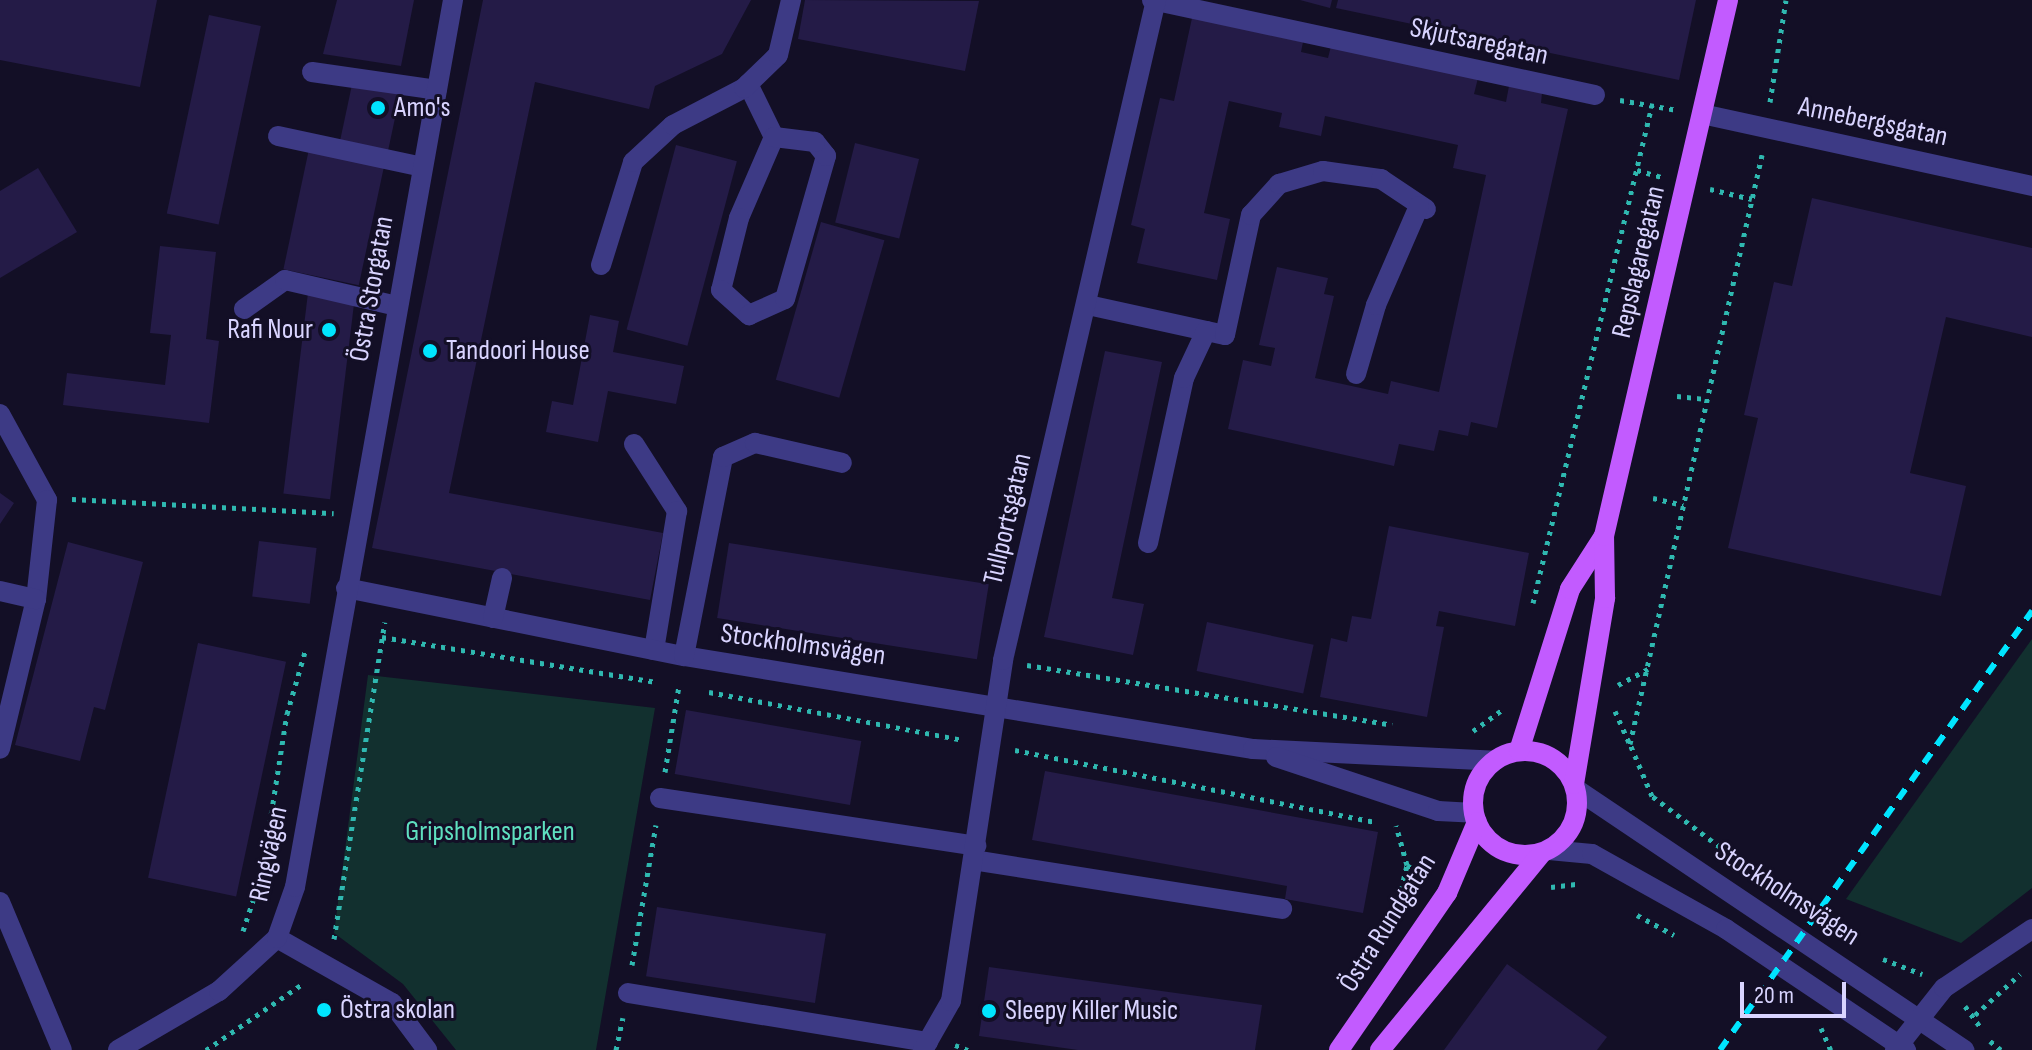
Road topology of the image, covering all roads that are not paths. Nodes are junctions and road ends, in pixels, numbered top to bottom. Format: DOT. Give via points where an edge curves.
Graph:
graph roads {
  1 [pos="453,0"];
  2 [pos="791,0"];
  3 [pos="1154,0"];
  4 [pos="1728,0"];
  5 [pos="312,72"];
  6 [pos="748,84"];
  7 [pos="437,90"];
  8 [pos="1595,95"];
  9 [pos="1702,114"];
  10 [pos="278,136"];
  11 [pos="774,137"];
  12 [pos="423,167"];
  13 [pos="2032,186"];
  14 [pos="601,265"];
  15 [pos="1088,305"];
  16 [pos="397,306"];
  17 [pos="244,309"];
  18 [pos="1206,331"];
  19 [pos="1356,374"];
  20 [pos="0,414"];
  21 [pos="634,444"];
  22 [pos="842,463"];
  23 [pos="1604,536"];
  24 [pos="1148,543"];
  25 [pos="502,578"];
  26 [pos="346,588"];
  27 [pos="0,591"];
  28 [pos="36,599"];
  29 [pos="493,618"];
  30 [pos="654,650"];
  31 [pos="684,656"];
  32 [pos="10,666"];
  33 [pos="996,702"];
  34 [pos="0,749"];
  35 [pos="1253,749"];
  36 [pos="1519,751"];
  37 [pos="1495,761"];
  38 [pos="1575,787"];
  39 [pos="660,798"];
  40 [pos="1475,817"];
  41 [pos="1545,852"];
  42 [pos="974,853"];
  43 [pos="0,902"];
  44 [pos="1282,909"];
  45 [pos="2032,929"];
  46 [pos="277,938"];
  47 [pos="628,993"];
  48 [pos="1917,1016"];
  49 [pos="926,1046"];
  50 [pos="1899,1048"];
  51 [pos="62,1050"];
  52 [pos="118,1050"];
  53 [pos="427,1050"];
  54 [pos="1339,1050"];
  55 [pos="1380,1050"];
  56 [pos="1964,1050"];
  1 -- 7 [label="street, Östra Storgatan"];
  2 -- 6 [label="street" via="778,55"];
  3 -- 8 [label="street, Skjutsaregatan"];
  3 -- 15 [label="street, Tullportsgatan"];
  4 -- 9 [label="main road, Repslagaregatan"];
  5 -- 7 [label="street"];
  6 -- 11 [label="street"];
  6 -- 14 [label="street" via="648,144 633,162"];
  7 -- 12 [label="street, Östra Storgatan"];
  9 -- 13 [label="street, Annebergsgatan"];
  9 -- 23 [label="main road, Repslagaregatan"];
  10 -- 12 [label="street"];
  11 -- 11 [label="street" via="739,218 721,290 749,315 785,299 826,156 815,142"];
  12 -- 16 [label="street, Östra Storgatan"];
  15 -- 18 [label="street"];
  15 -- 33 [label="street, Tullportsgatan"];
  16 -- 17 [label="street" via="285,280"];
  16 -- 26 [label="street, Östra Storgatan"];
  18 -- 19 [label="street" via="1225,335 1251,215 1279,184 1323,171 1381,179 1422,208 1376,305"];
  18 -- 24 [label="street" via="1184,378"];
  20 -- 28 [label="street" via="47,500"];
  21 -- 30 [label="street" via="677,511"];
  22 -- 31 [label="street" via="755,443 723,457"];
  23 -- 36 [label="main road, Repslagaregatan" via="1570,589"];
  23 -- 38 [label="main road, Repslagaregatan" via="1605,598"];
  25 -- 29 [label="street"];
  26 -- 29 [label="street, Stockholmsvägen"];
  26 -- 46 [label="street, Ringvägen" via="295,887"];
  27 -- 28 [label="street"];
  28 -- 32 [label="street"];
  29 -- 30 [label="street, Stockholmsvägen"];
  30 -- 31 [label="street, Stockholmsvägen"];
  31 -- 33 [label="street, Stockholmsvägen"];
  32 -- 34 [label="street"];
  33 -- 35 [label="street, Stockholmsvägen"];
  33 -- 42 [label="street, Tullportsgatan"];
  35 -- 37 [label="street, Stockholmsvägen"];
  35 -- 40 [label="street, Stockholmsvägen" via="1438,811"];
  36 -- 37 [label="main road"];
  36 -- 38 [label="main road" via="1553,758"];
  37 -- 40 [label="main road" via="1476,784"];
  38 -- 41 [label="main road" via="1576,818"];
  38 -- 48 [label="street, Stockholmsvägen"];
  39 -- 42 [label="street"];
  40 -- 41 [label="main road" via="1496,847"];
  40 -- 54 [label="main road, Östra Rundgatan" via="1447,893"];
  41 -- 50 [label="street" via="1592,854 1726,929"];
  41 -- 55 [label="main road"];
  42 -- 44 [label="street"];
  42 -- 49 [label="street, Tullportsgatan" via="951,1001"];
  43 -- 51 [label="street"];
  45 -- 48 [label="street" via="1944,988"];
  46 -- 52 [label="street, Ringvägen" via="219,991"];
  46 -- 53 [label="street" via="392,1003"];
  47 -- 49 [label="street"];
  48 -- 50 [label="street"];
  48 -- 56 [label="street, Stockholmsvägen"];
}
